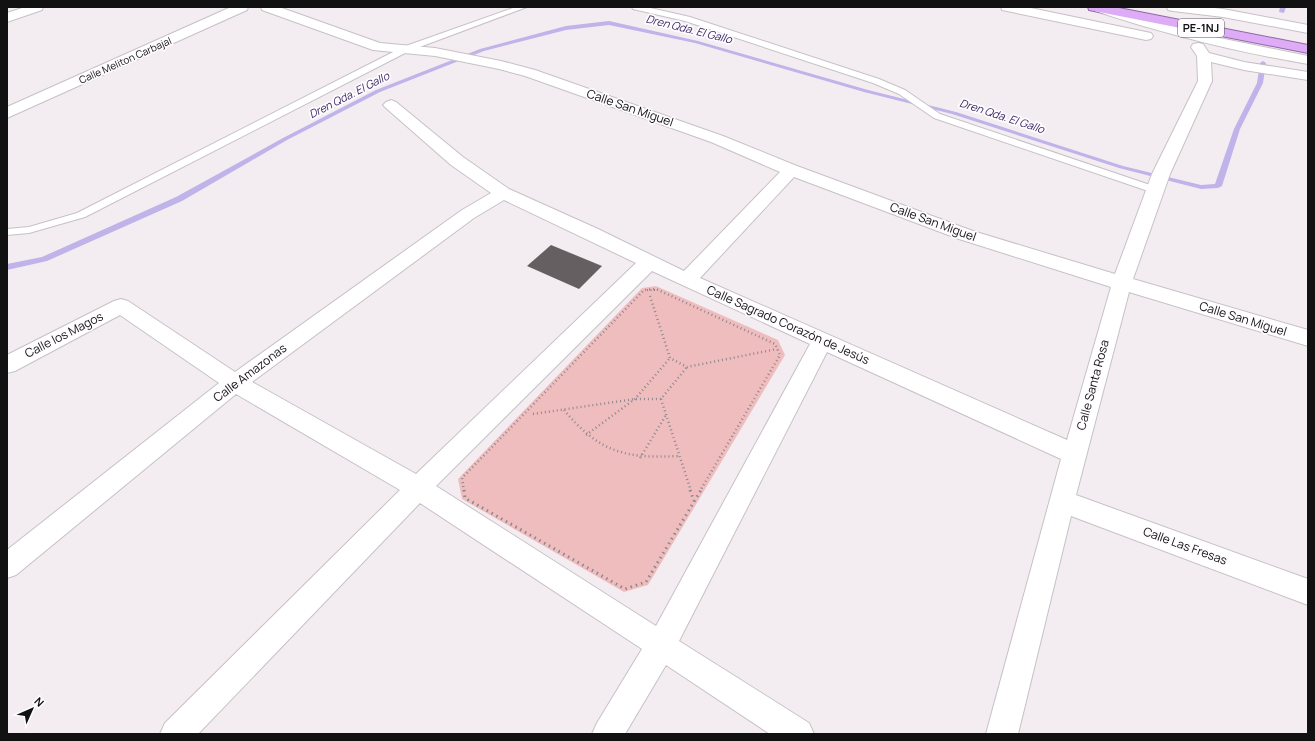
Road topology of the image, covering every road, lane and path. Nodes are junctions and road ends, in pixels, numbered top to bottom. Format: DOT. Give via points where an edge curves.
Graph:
graph roads {
  1 [pos="38,7"];
  2 [pos="242,7"];
  3 [pos="268,7"];
  4 [pos="522,7"];
  5 [pos="636,7"];
  6 [pos="1007,7"];
  7 [pos="1147,7"];
  8 [pos="1173,7"];
  9 [pos="1097,8"];
  10 [pos="7,18"];
  11 [pos="1308,29"];
  12 [pos="1308,38"];
  13 [pos="1197,46"];
  14 [pos="406,49"];
  15 [pos="1308,49"];
  16 [pos="1308,60"];
  17 [pos="1308,76"];
  18 [pos="391,105"];
  19 [pos="7,113"];
  20 [pos="791,170"];
  21 [pos="1155,190"];
  22 [pos="503,193"];
  23 [pos="7,232"];
  24 [pos="650,261"];
  25 [pos="687,280"];
  26 [pos="1122,282"];
  27 [pos="648,290"];
  28 [pos="1308,338"];
  29 [pos="822,341"];
  30 [pos="777,349"];
  31 [pos="670,358"];
  32 [pos="7,365"];
  33 [pos="687,367"];
  34 [pos="235,383"];
  35 [pos="635,399"];
  36 [pos="661,399"];
  37 [pos="564,410"];
  38 [pos="666,415"];
  39 [pos="523,416"];
  40 [pos="586,435"];
  41 [pos="1075,454"];
  42 [pos="679,456"];
  43 [pos="640,458"];
  44 [pos="418,488"];
  45 [pos="694,501"];
  46 [pos="1062,501"];
  47 [pos="7,566"];
  48 [pos="1308,592"];
  49 [pos="661,646"];
  50 [pos="176,734"];
  51 [pos="608,734"];
  52 [pos="798,734"];
  53 [pos="1002,734"];
  1 -- 10 [label="street"];
  2 -- 19 [label="street, Calle Meliton Carbajal"];
  3 -- 14 [label="street, Calle San Miguel" via="378,47"];
  4 -- 14 [label="lane"];
  5 -- 21 [label="lane" via="687,19 876,81 902,92 937,116"];
  6 -- 13 [label="street"];
  7 -- 12 [label="highway, PE-1NJ"];
  8 -- 11 [label="street" via="1223,13"];
  9 -- 13 [label="street" via="1146,23"];
  9 -- 15 [label="highway, PE-1NJ"];
  13 -- 16 [label="street"];
  13 -- 17 [label="street" via="1244,66"];
  13 -- 21 [label="street, Calle Santa Rosa" via="1205,81"];
  14 -- 20 [label="street, Calle San Miguel" via="501,65 566,85 717,139"];
  14 -- 23 [label="lane" via="81,215 29,230"];
  18 -- 22 [label="street, Calle Sagrado Corazón de Jesús" via="457,161"];
  20 -- 25 [label="street"];
  20 -- 26 [label="street, Calle San Miguel" via="966,235"];
  21 -- 26 [label="street, Calle Santa Rosa"];
  22 -- 24 [label="street, Calle Sagrado Corazón de Jesús"];
  22 -- 34 [label="street, Calle Amazonas" via="468,214"];
  24 -- 25 [label="street, Calle Sagrado Corazón de Jesús"];
  24 -- 44 [label="street"];
  25 -- 29 [label="street, Calle Sagrado Corazón de Jesús"];
  26 -- 28 [label="street, Calle San Miguel"];
  26 -- 41 [label="street, Calle Santa Rosa"];
  27 -- 30 [label="path" via="656,289 768,340 775,344"];
  27 -- 31 [label="path"];
  27 -- 39 [label="path" via="644,290"];
  29 -- 41 [label="street, Calle Sagrado Corazón de Jesús"];
  29 -- 49 [label="street"];
  30 -- 33 [label="path"];
  30 -- 45 [label="path" via="780,355"];
  31 -- 33 [label="path"];
  31 -- 35 [label="path"];
  32 -- 34 [label="street, Calle los Magos" via="121,306"];
  33 -- 36 [label="path"];
  34 -- 44 [label="street"];
  34 -- 47 [label="street, Calle Amazonas"];
  35 -- 36 [label="path"];
  35 -- 37 [label="path"];
  35 -- 40 [label="path"];
  36 -- 38 [label="path"];
  37 -- 39 [label="path"];
  37 -- 40 [label="path"];
  38 -- 42 [label="path"];
  38 -- 43 [label="path"];
  39 -- 45 [label="path" via="462,478 465,498 625,590 646,582"];
  40 -- 43 [label="path" via="622,454"];
  41 -- 46 [label="street, Calle Santa Rosa"];
  42 -- 43 [label="path"];
  42 -- 45 [label="path"];
  44 -- 49 [label="street"];
  44 -- 50 [label="street"];
  46 -- 48 [label="street, Calle Las Fresas"];
  46 -- 53 [label="street, Calle Santa Rosa"];
  49 -- 51 [label="street"];
  49 -- 52 [label="street"];
}
